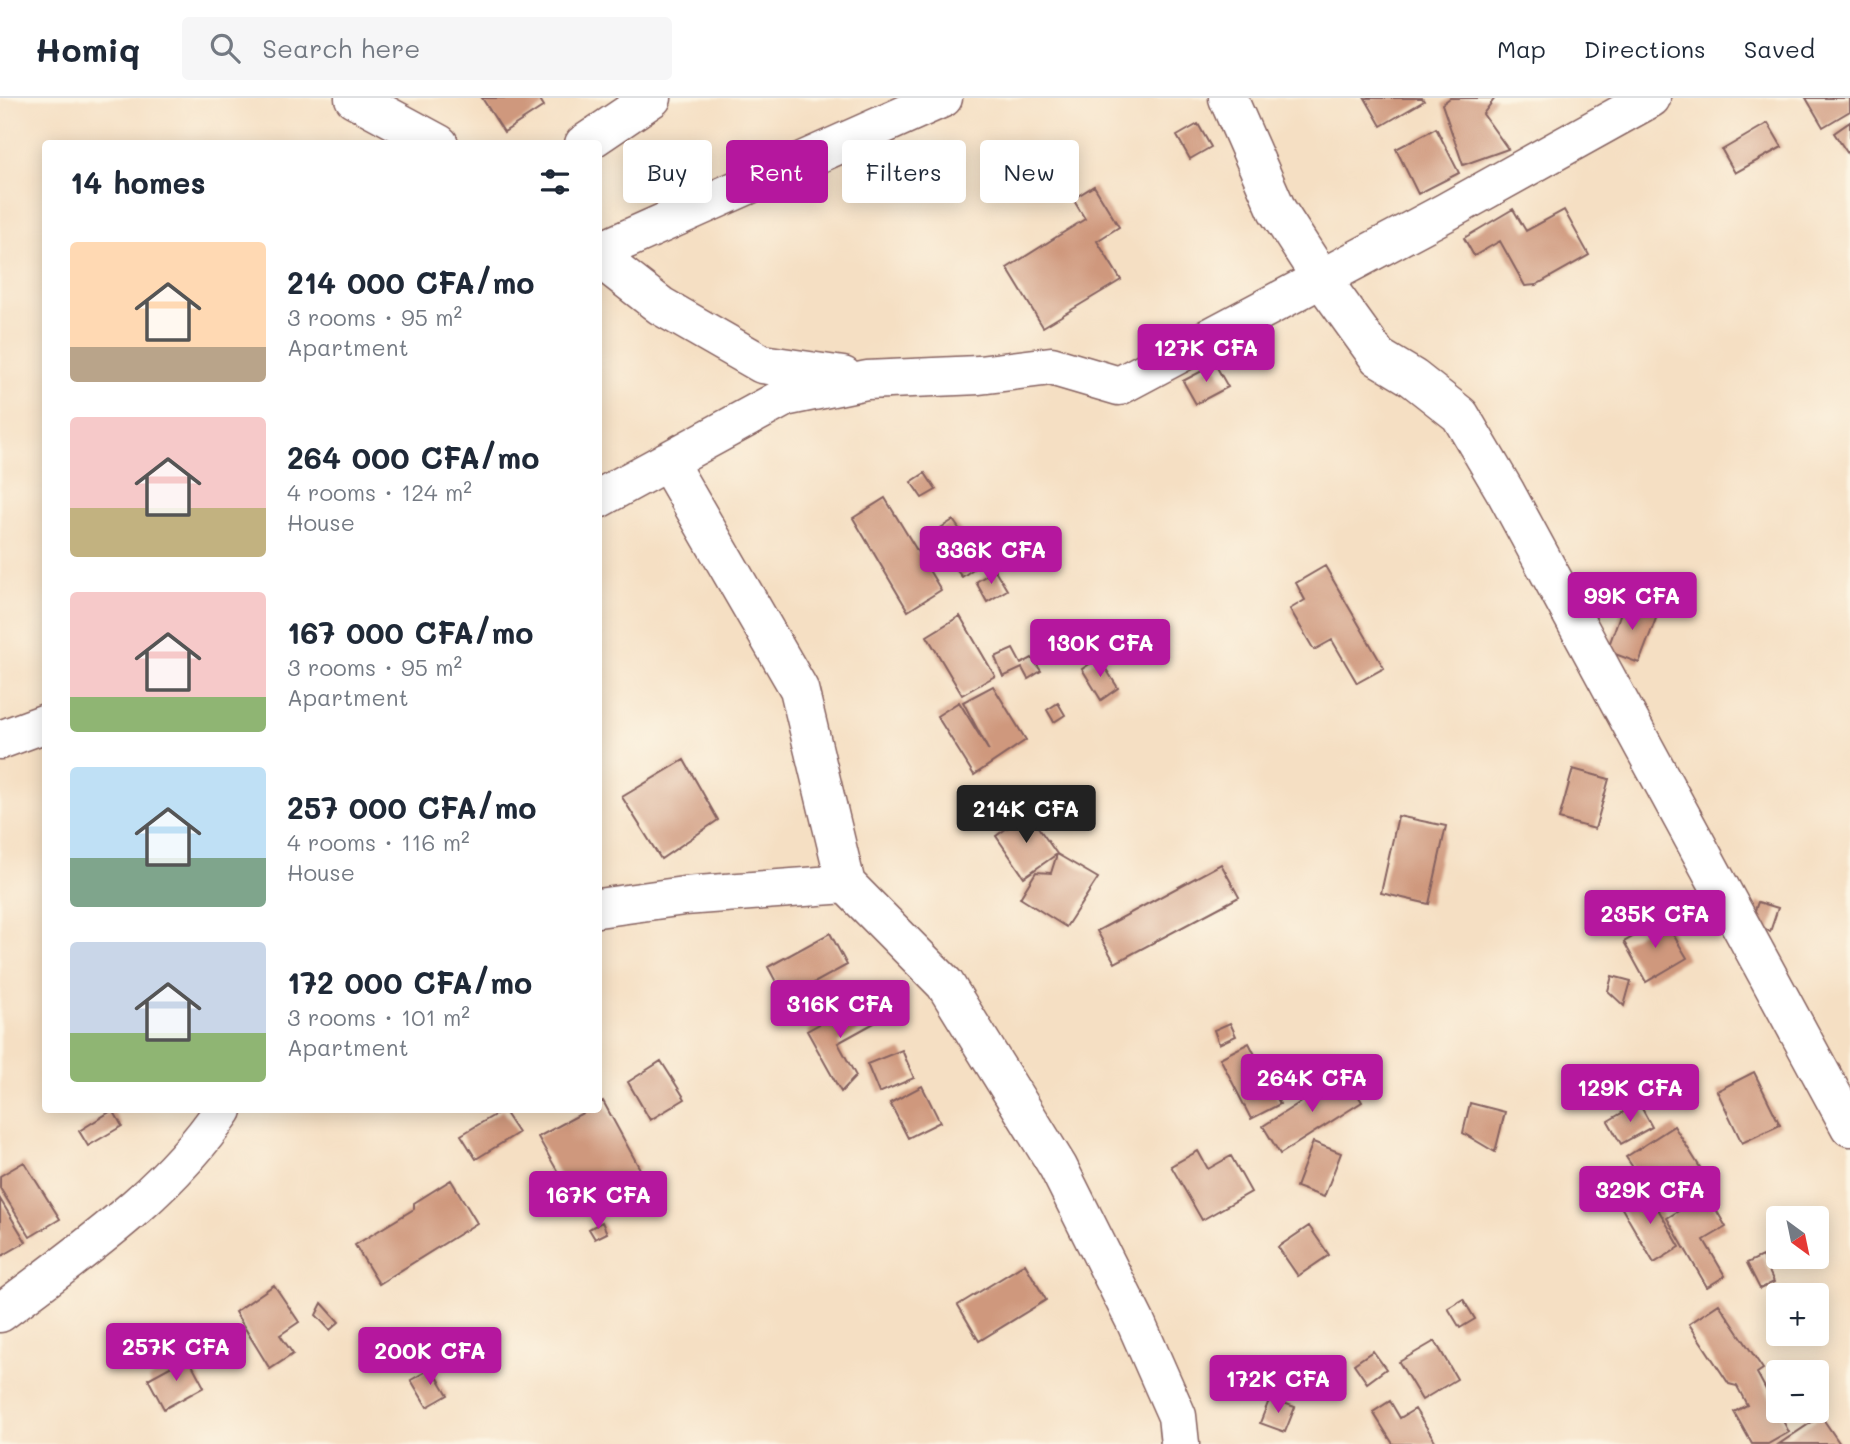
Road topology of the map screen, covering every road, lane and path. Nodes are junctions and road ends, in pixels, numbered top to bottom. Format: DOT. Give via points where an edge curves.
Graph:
graph roads {
  1 [pos="354,98"];
  2 [pos="652,98"];
  3 [pos="943,98"];
  4 [pos="1228,98"];
  5 [pos="1651,98"];
  6 [pos="432,140"];
  7 [pos="590,140"];
  8 [pos="602,253"];
  9 [pos="602,258"];
  10 [pos="1321,278"];
  11 [pos="867,380"];
  12 [pos="667,461"];
  13 [pos="602,497"];
  14 [pos="42,724"];
  15 [pos="0,740"];
  16 [pos="846,884"];
  17 [pos="602,907"];
  18 [pos="221,1113"];
  19 [pos="1850,1127"];
  20 [pos="0,1313"];
  21 [pos="1180,1444"];
  1 -- 6 [label="street"];
  2 -- 7 [label="street"];
  3 -- 8 [label="street"];
  4 -- 10 [label="street" via="1277,211"];
  5 -- 10 [label="street"];
  9 -- 11 [label="street" via="661,306 762,364"];
  10 -- 11 [label="street" via="1119,386 1051,366 979,375"];
  10 -- 19 [label="street" via="1378,357 1460,415"];
  11 -- 12 [label="street" via="785,397"];
  12 -- 13 [label="street"];
  12 -- 16 [label="street" via="799,689"];
  14 -- 15 [label="street"];
  16 -- 17 [label="street" via="684,896"];
  16 -- 21 [label="street" via="945,984 1058,1167 1177,1416"];
  18 -- 20 [label="street" via="203,1140 143,1201"];
}
